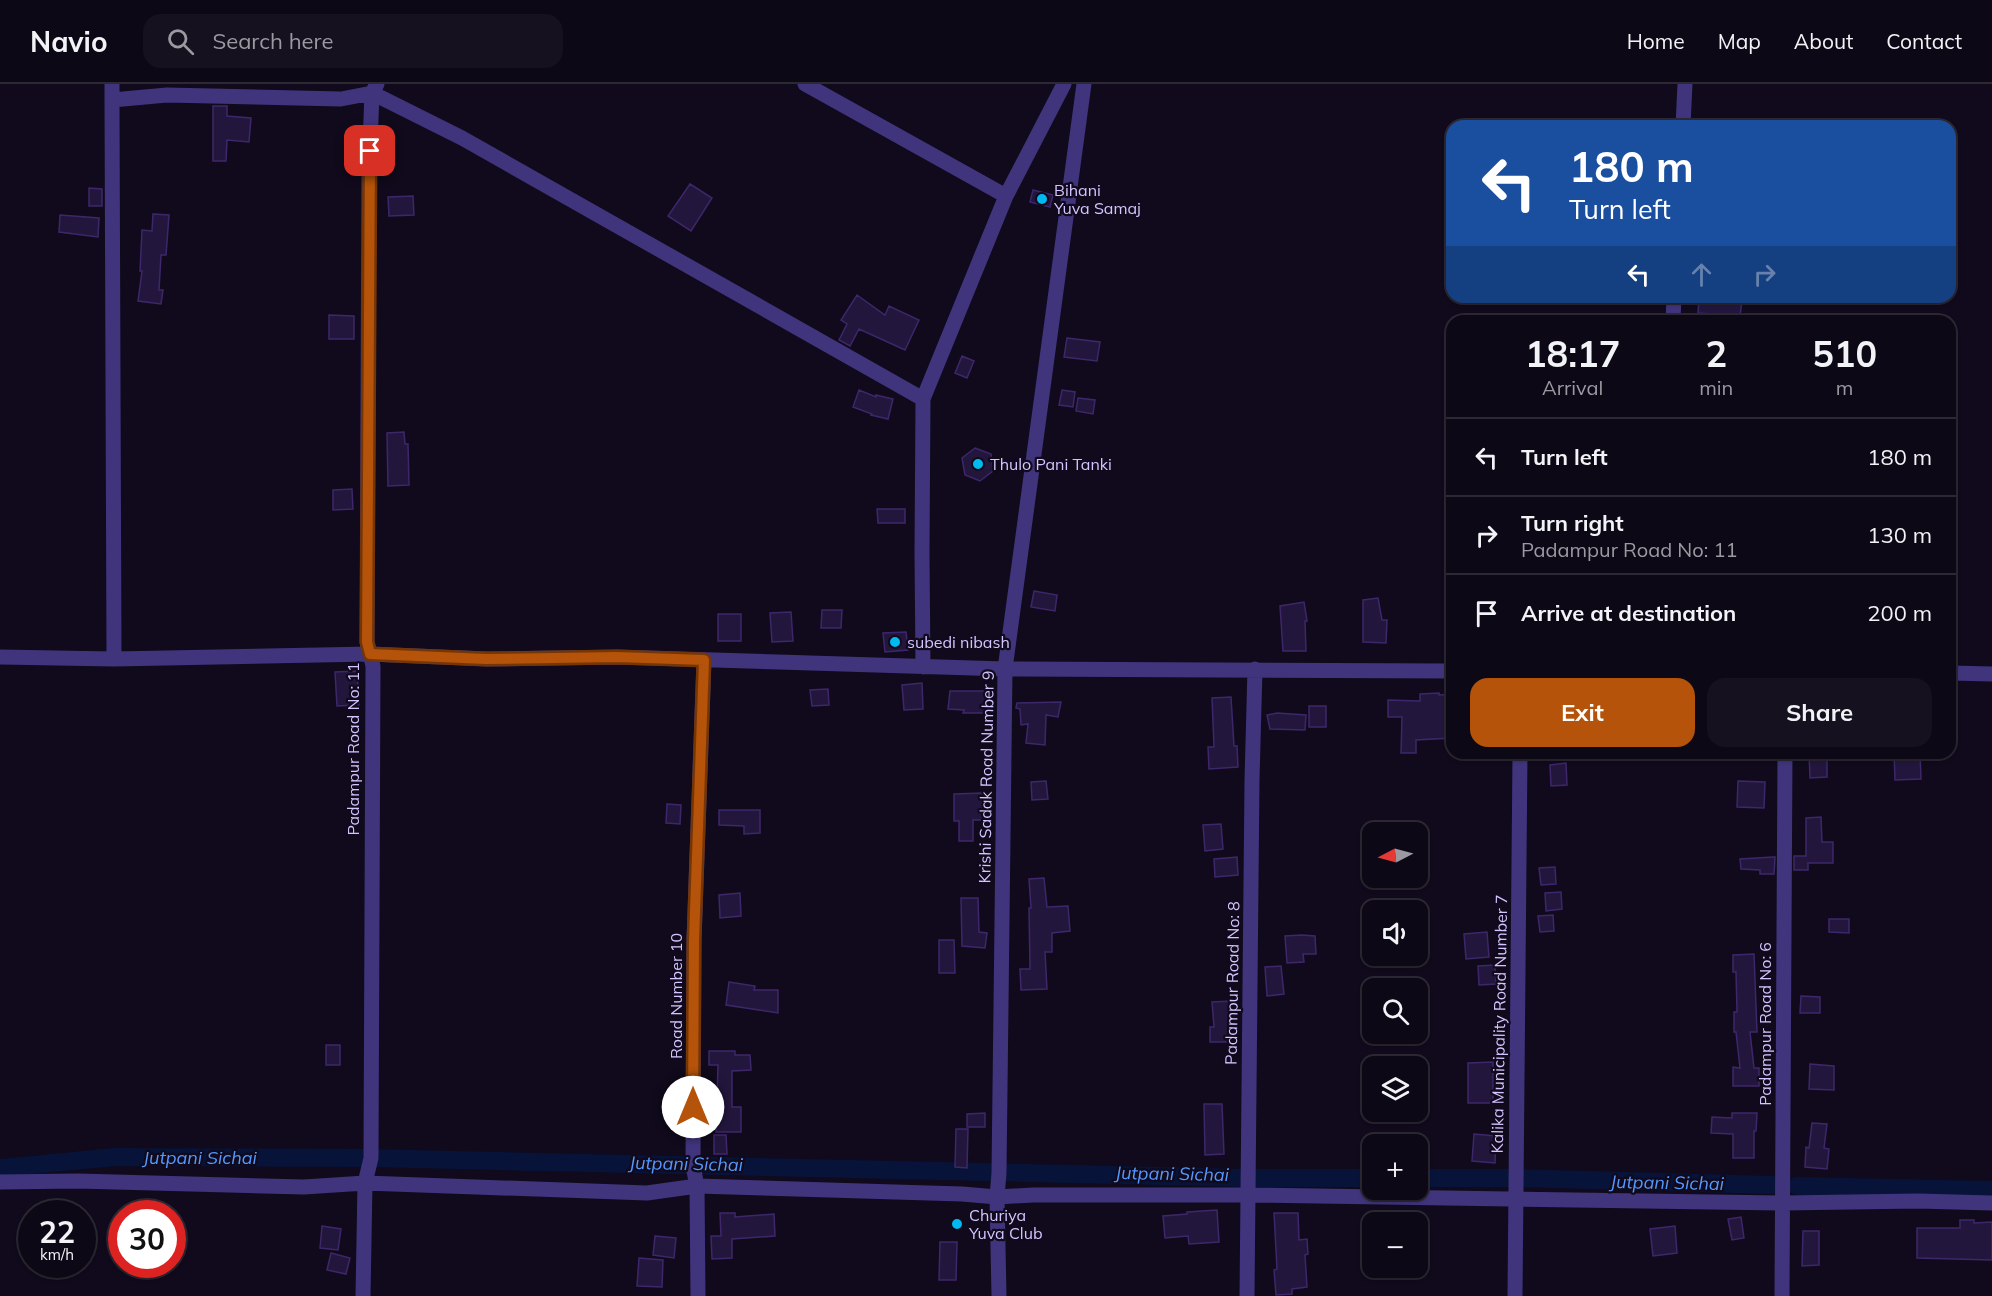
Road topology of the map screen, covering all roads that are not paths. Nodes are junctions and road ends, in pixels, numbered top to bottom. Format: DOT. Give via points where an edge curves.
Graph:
graph roads {
  1 [pos="112,84"];
  2 [pos="805,84"];
  3 [pos="1064,84"];
  4 [pos="1084,84"];
  5 [pos="1685,84"];
  6 [pos="374,89"];
  7 [pos="112,100"];
  8 [pos="1683,120"];
  9 [pos="1006,196"];
  10 [pos="923,399"];
  11 [pos="370,654"];
  12 [pos="0,657"];
  13 [pos="114,658"];
  14 [pos="704,660"];
  15 [pos="924,667"];
  16 [pos="1005,669"];
  17 [pos="1255,669"];
  18 [pos="1446,671"];
  19 [pos="1956,673"];
  20 [pos="1992,674"];
  21 [pos="1520,759"];
  22 [pos="1785,759"];
  23 [pos="0,1182"];
  24 [pos="365,1183"];
  25 [pos="697,1186"];
  26 [pos="1247,1196"];
  27 [pos="997,1197"];
  28 [pos="1516,1198"];
  29 [pos="1783,1203"];
  30 [pos="1992,1203"];
  31 [pos="363,1296"];
  32 [pos="699,1296"];
  33 [pos="999,1296"];
  34 [pos="1247,1296"];
  35 [pos="1515,1296"];
  36 [pos="1782,1296"];
  1 -- 7 [label="street"];
  2 -- 9 [label="street"];
  3 -- 9 [label="street"];
  4 -- 16 [label="street, Krishi Sadak Road Number 9"];
  5 -- 8 [label="street"];
  6 -- 7 [label="street" via="341,99 167,95"];
  6 -- 10 [label="street"];
  6 -- 11 [label="street, Padampur Road No: 11" via="369,182"];
  7 -- 13 [label="street"];
  9 -- 10 [label="street"];
  10 -- 15 [label="street"];
  11 -- 13 [label="street"];
  11 -- 14 [label="street"];
  11 -- 24 [label="street, Padampur Road No: 11" via="371,1158"];
  12 -- 13 [label="street"];
  14 -- 15 [label="street"];
  14 -- 25 [label="street, Road Number 10" via="694,940 693,1156"];
  15 -- 16 [label="street"];
  16 -- 17 [label="street"];
  16 -- 27 [label="street, Krishi Sadak Road Number 9"];
  17 -- 18 [label="street"];
  17 -- 26 [label="street, Padampur Road No: 8"];
  19 -- 20 [label="street"];
  21 -- 28 [label="street, Kalika Municipality Road Number 7"];
  22 -- 29 [label="street, Padampur Road No: 6"];
  23 -- 24 [label="street" via="304,1187"];
  24 -- 25 [label="street" via="647,1193"];
  24 -- 31 [label="street, Padampur Road No: 11"];
  25 -- 27 [label="street"];
  25 -- 32 [label="street, Road Number 10"];
  26 -- 27 [label="street"];
  26 -- 28 [label="street"];
  26 -- 34 [label="street, Padampur Road No: 8"];
  27 -- 33 [label="street, Krishi Sadak Road Number 9"];
  28 -- 29 [label="street"];
  28 -- 35 [label="street, Kalika Municipality Road Number 7"];
  29 -- 30 [label="street"];
  29 -- 36 [label="street, Padampur Road No: 6"];
}
